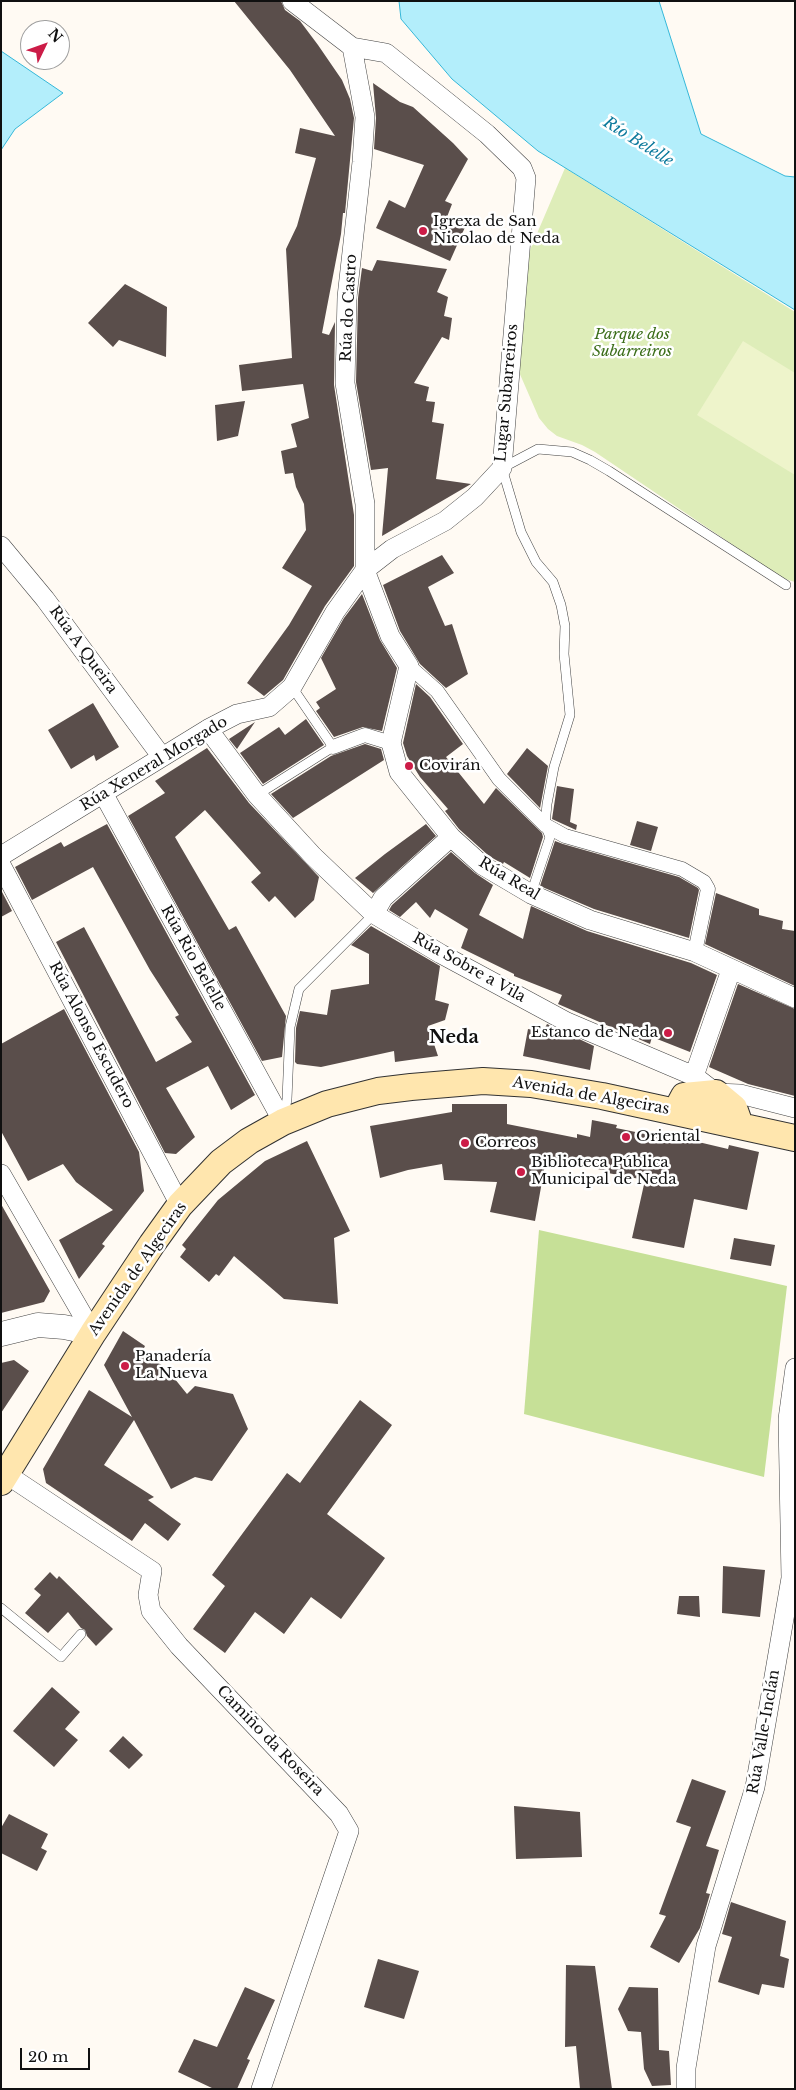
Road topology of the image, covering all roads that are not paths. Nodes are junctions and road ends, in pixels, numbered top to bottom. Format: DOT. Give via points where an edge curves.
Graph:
graph roads {
  1 [pos="292,1"];
  2 [pos="352,47"];
  3 [pos="502,468"];
  4 [pos="1,546"];
  5 [pos="365,570"];
  6 [pos="786,585"];
  7 [pos="409,666"];
  8 [pos="292,687"];
  9 [pos="208,729"];
  10 [pos="391,743"];
  11 [pos="333,747"];
  12 [pos="162,757"];
  13 [pos="103,793"];
  14 [pos="257,795"];
  15 [pos="545,825"];
  16 [pos="451,837"];
  17 [pos="1,856"];
  18 [pos="1,865"];
  19 [pos="531,894"];
  20 [pos="374,914"];
  21 [pos="695,952"];
  22 [pos="731,970"];
  23 [pos="795,998"];
  24 [pos="694,1076"];
  25 [pos="716,1093"];
  26 [pos="795,1108"];
  27 [pos="676,1111"];
  28 [pos="709,1118"];
  29 [pos="283,1122"];
  30 [pos="740,1125"];
  31 [pos="795,1138"];
  32 [pos="1,1174"];
  33 [pos="180,1205"];
  34 [pos="93,1333"];
  35 [pos="1,1334"];
  36 [pos="795,1368"];
  37 [pos="4,1478"];
  38 [pos="1,1608"];
  39 [pos="81,1634"];
  40 [pos="261,2089"];
  41 [pos="686,2089"];
  1 -- 2 [label="street"];
  2 -- 3 [label="street, Lugar Subarreiros" via="386,53 487,134 522,168 526,178"];
  2 -- 5 [label="street, Rúa do Castro" via="365,117 347,297 345,382 365,504"];
  3 -- 5 [label="street, Lugar Subarreiros" via="475,497 444,521 392,549"];
  3 -- 6 [label="lane" via="538,450 572,452 609,471"];
  3 -- 15 [label="lane" via="521,532 536,562 554,582 565,626 564,654 570,715 554,767"];
  4 -- 12 [label="street, Rúa A Queira" via="45,599"];
  5 -- 7 [label="street" via="390,636"];
  5 -- 8 [label="street, Rúa Xeneral Morgado" via="335,612"];
  7 -- 10 [label="street, Rúa Real"];
  7 -- 15 [label="street" via="437,691 499,779"];
  8 -- 9 [label="street, Rúa Xeneral Morgado" via="269,707 237,714"];
  8 -- 11 [label="lane"];
  9 -- 12 [label="street, Rúa Xeneral Morgado"];
  9 -- 14 [label="street, Rúa Sobre a Vila"];
  10 -- 11 [label="street" via="365,735"];
  10 -- 16 [label="street, Rúa Real" via="399,772"];
  11 -- 14 [label="lane"];
  12 -- 13 [label="street, Rúa Xeneral Morgado"];
  13 -- 17 [label="street, Rúa Xeneral Morgado"];
  13 -- 29 [label="street, Rúa Rio Belelle"];
  14 -- 20 [label="street, Rúa Sobre a Vila" via="313,856"];
  15 -- 19 [label="lane" via="550,837"];
  15 -- 21 [label="street" via="565,836 682,869 704,882 708,889"];
  16 -- 19 [label="street, Rúa Real" via="482,866"];
  16 -- 20 [label="street" via="383,898"];
  18 -- 33 [label="street, Rúa Alonso Escudero"];
  19 -- 21 [label="street, Rúa Real" via="590,920"];
  20 -- 24 [label="street, Rúa Sobre a Vila" via="567,1022"];
  20 -- 29 [label="lane" via="299,989 290,1028"];
  21 -- 22 [label="street, Rúa Real"];
  22 -- 23 [label="street, Rúa Real"];
  22 -- 24 [label="street"];
  24 -- 25 [label="street, Rúa Sobre a Vila"];
  25 -- 26 [label="street" via="740,1094"];
  25 -- 27 [label="main road" via="684,1096"];
  25 -- 28 [label="main road"];
  25 -- 30 [label="main road" via="734,1108"];
  27 -- 28 [label="main road, Avenida de Algeciras"];
  27 -- 29 [label="main road, Avenida de Algeciras" via="531,1084 483,1081 378,1091 327,1104"];
  28 -- 30 [label="main road, Avenida de Algeciras"];
  29 -- 33 [label="main road, Avenida de Algeciras" via="221,1162"];
  30 -- 31 [label="main road, Avenida de Algeciras"];
  32 -- 34 [label="street"];
  33 -- 34 [label="main road, Avenida de Algeciras"];
  34 -- 35 [label="street" via="38,1325"];
  34 -- 37 [label="main road, Avenida de Algeciras"];
  36 -- 41 [label="street, Rúa Valle-Inclán" via="788,1419 791,1578 755,1787 706,1946 686,2068"];
  37 -- 40 [label="street, Camiño da Roseira" via="152,1571 148,1595 151,1611 179,1646 339,1814 349,1831"];
  38 -- 39 [label="lane" via="61,1658"];
}
